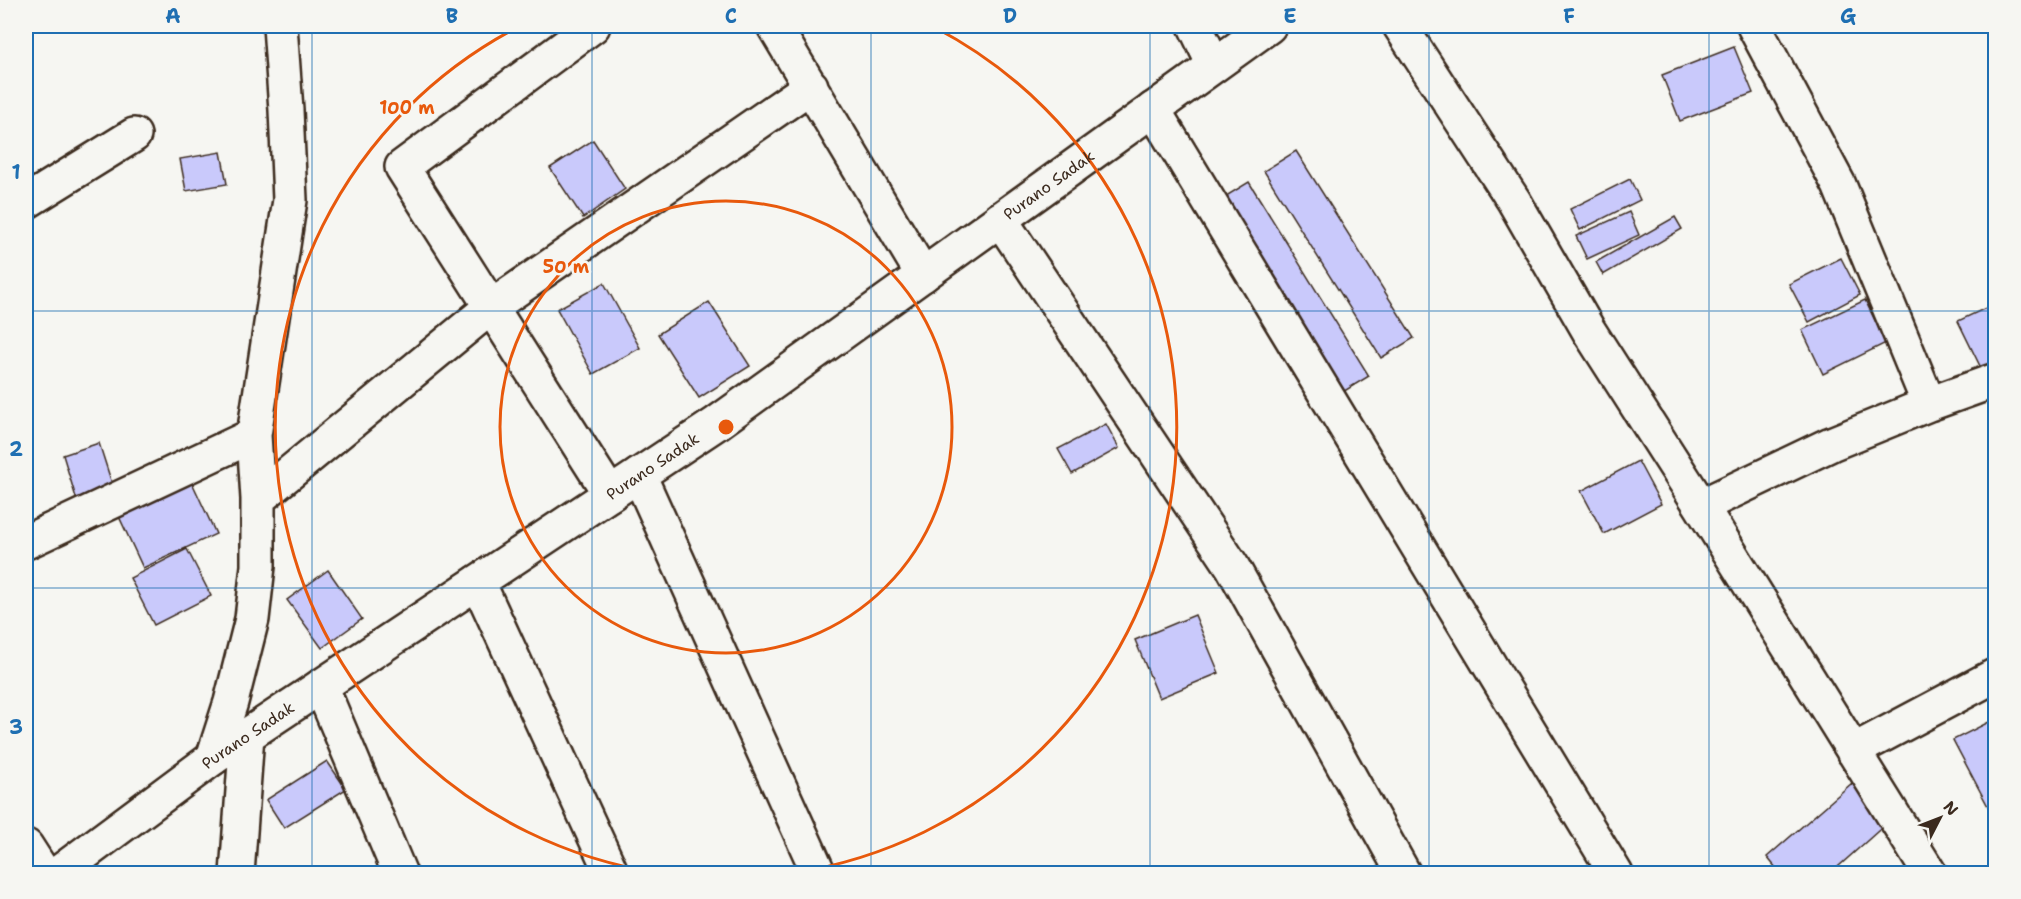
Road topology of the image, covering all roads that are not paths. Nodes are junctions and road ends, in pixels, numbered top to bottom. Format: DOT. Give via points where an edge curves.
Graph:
graph roads {
  1 [pos="280,26"];
  2 [pos="592,26"];
  3 [pos="774,26"];
  4 [pos="1195,26"];
  5 [pos="1269,26"];
  6 [pos="1400,26"];
  7 [pos="1754,26"];
  8 [pos="1214,65"];
  9 [pos="811,86"];
  10 [pos="1153,109"];
  11 [pos="134,135"];
  12 [pos="26,202"];
  13 [pos="1000,219"];
  14 [pos="923,275"];
  15 [pos="491,307"];
  16 [pos="1995,380"];
  17 [pos="1929,404"];
  18 [pos="254,435"];
  19 [pos="639,475"];
  20 [pos="610,494"];
  21 [pos="258,499"];
  22 [pos="1701,506"];
  23 [pos="26,542"];
  24 [pos="478,582"];
  25 [pos="1995,675"];
  26 [pos="321,686"];
  27 [pos="247,735"];
  28 [pos="1853,751"];
  29 [pos="213,758"];
  30 [pos="26,846"];
  31 [pos="44,873"];
  32 [pos="57,873"];
  33 [pos="237,873"];
  34 [pos="400,873"];
  35 [pos="612,873"];
  36 [pos="819,873"];
  37 [pos="1404,873"];
  38 [pos="1616,873"];
  39 [pos="1930,873"];
  1 -- 18 [label="street" via="290,200"];
  2 -- 15 [label="street" via="402,167"];
  3 -- 9 [label="street"];
  4 -- 8 [label="street"];
  5 -- 8 [label="street, Purano Sadak"];
  6 -- 22 [label="street" via="1514,201 1589,331"];
  7 -- 17 [label="street" via="1839,185"];
  8 -- 10 [label="street, Purano Sadak"];
  9 -- 14 [label="street"];
  9 -- 15 [label="street"];
  10 -- 13 [label="street, Purano Sadak"];
  10 -- 38 [label="street"];
  11 -- 12 [label="street"];
  13 -- 14 [label="street, Purano Sadak"];
  13 -- 37 [label="street" via="1232,566"];
  14 -- 19 [label="street, Purano Sadak"];
  15 -- 20 [label="street"];
  15 -- 21 [label="street"];
  16 -- 17 [label="street"];
  17 -- 22 [label="street" via="1831,444"];
  18 -- 21 [label="street"];
  18 -- 23 [label="street"];
  19 -- 20 [label="street, Purano Sadak"];
  19 -- 36 [label="street"];
  20 -- 24 [label="street, Purano Sadak"];
  21 -- 29 [label="street" via="258,566 252,619"];
  22 -- 28 [label="street"];
  24 -- 26 [label="street, Purano Sadak"];
  24 -- 35 [label="street"];
  25 -- 28 [label="street"];
  26 -- 27 [label="street, Purano Sadak"];
  26 -- 34 [label="street"];
  27 -- 29 [label="street, Purano Sadak"];
  27 -- 33 [label="street"];
  28 -- 39 [label="street"];
  29 -- 32 [label="street, Purano Sadak"];
  30 -- 31 [label="street"];
}
